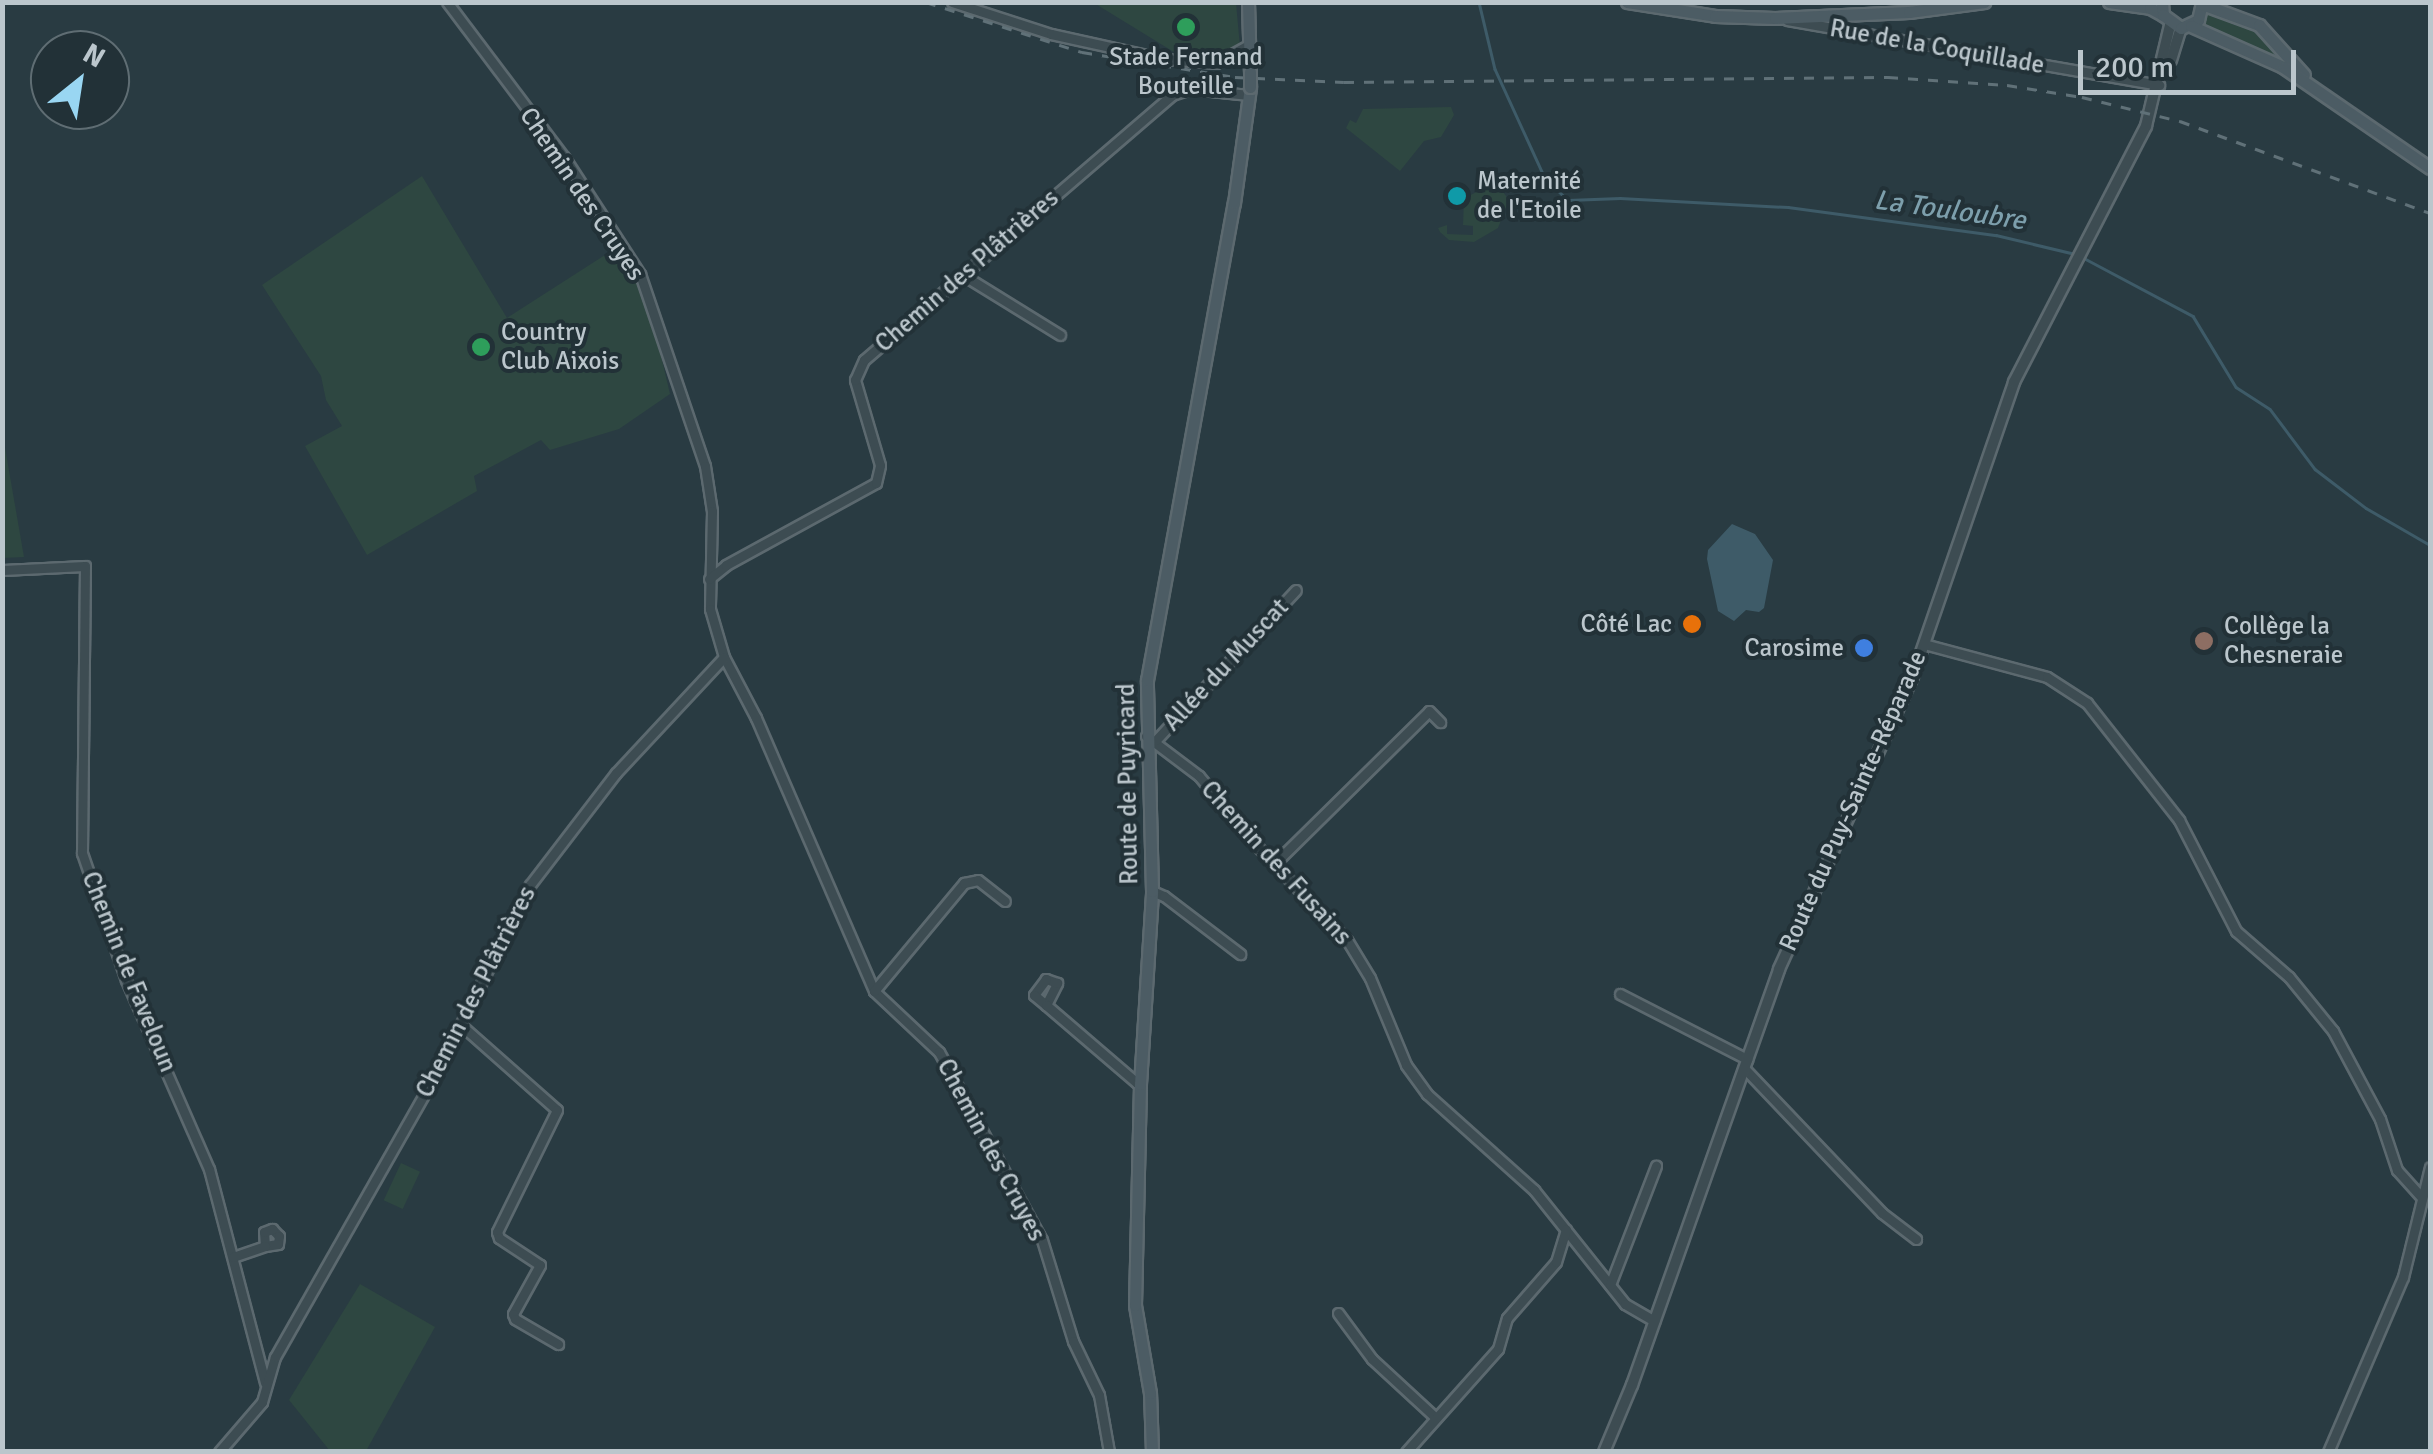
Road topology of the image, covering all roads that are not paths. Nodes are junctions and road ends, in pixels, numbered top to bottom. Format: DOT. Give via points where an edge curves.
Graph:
graph roads {
  1 [pos="447,2"];
  2 [pos="952,2"];
  3 [pos="1248,2"];
  4 [pos="1627,2"];
  5 [pos="1984,2"];
  6 [pos="2108,2"];
  7 [pos="2202,3"];
  8 [pos="1877,14"];
  9 [pos="1775,18"];
  10 [pos="2173,19"];
  11 [pos="1874,36"];
  12 [pos="1250,44"];
  13 [pos="2158,84"];
  14 [pos="1250,91"];
  15 [pos="2326,94"];
  16 [pos="2153,108"];
  17 [pos="2430,168"];
  18 [pos="963,275"];
  19 [pos="1060,335"];
  20 [pos="2,570"];
  21 [pos="709,579"];
  22 [pos="1296,590"];
  23 [pos="1924,644"];
  24 [pos="724,657"];
  25 [pos="1440,722"];
  26 [pos="1151,738"];
  27 [pos="1275,863"];
  28 [pos="1152,891"];
  29 [pos="1005,900"];
  30 [pos="1240,954"];
  31 [pos="874,991"];
  32 [pos="1620,994"];
  33 [pos="1046,1005"];
  34 [pos="461,1025"];
  35 [pos="1745,1063"];
  36 [pos="1140,1084"];
  37 [pos="1656,1166"];
  38 [pos="2430,1168"];
  39 [pos="2422,1197"];
  40 [pos="1566,1228"];
  41 [pos="1916,1240"];
  42 [pos="264,1246"];
  43 [pos="233,1257"];
  44 [pos="1610,1285"];
  45 [pos="1338,1313"];
  46 [pos="1654,1321"];
  47 [pos="558,1344"];
  48 [pos="266,1387"];
  49 [pos="1436,1418"];
  50 [pos="218,1452"];
  51 [pos="1109,1452"];
  52 [pos="1152,1452"];
  53 [pos="1406,1452"];
  54 [pos="1604,1452"];
  55 [pos="2328,1452"];
  1 -- 21 [label="street, Chemin des Cruyes" via="564,157 640,274 706,466"];
  2 -- 12 [label="street" via="1051,34 1165,59 1216,62"];
  3 -- 12 [label="main road, Route de Puyricard"];
  4 -- 9 [label="main road"];
  5 -- 8 [label="main road"];
  6 -- 10 [label="main road"];
  7 -- 10 [label="main road" via="2198,20"];
  7 -- 15 [label="main road" via="2260,26"];
  8 -- 9 [label="main road"];
  8 -- 11 [label="street"];
  9 -- 11 [label="street, Rue de la Coquillade"];
  10 -- 13 [label="street, Route du Puy-Sainte-Réparade"];
  10 -- 15 [label="main road" via="2270,60"];
  10 -- 16 [label="street, Route du Puy-Sainte-Réparade"];
  11 -- 13 [label="street, Rue de la Coquillade"];
  12 -- 14 [label="main road, Route de Puyricard, bridge"];
  13 -- 16 [label="street, Route du Puy-Sainte-Réparade"];
  14 -- 18 [label="street, Chemin des Plâtrières" via="1191,89 1172,95"];
  14 -- 26 [label="main road, Route de Puyricard" via="1147,680"];
  15 -- 17 [label="main road"];
  16 -- 23 [label="street, Route du Puy-Sainte-Réparade" via="2014,382"];
  18 -- 19 [label="street"];
  18 -- 21 [label="street, Chemin des Plâtrières" via="858,369 857,397 880,465 876,483"];
  20 -- 43 [label="street, Chemin de Faveloun" via="85,566 82,852 126,980 208,1169"];
  21 -- 24 [label="street"];
  22 -- 26 [label="street, Allée du Muscat"];
  23 -- 35 [label="street, Route du Puy-Sainte-Réparade" via="1795,930"];
  23 -- 39 [label="street" via="2047,678 2102,719 2178,820 2236,931 2289,977 2333,1031 2380,1119 2397,1170"];
  24 -- 31 [label="street, Chemin des Cruyes"];
  24 -- 34 [label="street, Chemin des Plâtrières" via="616,773 530,885"];
  25 -- 27 [label="street" via="1429,711"];
  26 -- 27 [label="street, Chemin des Fusains" via="1199,776"];
  26 -- 28 [label="main road, Route de Puyricard"];
  27 -- 40 [label="street, Chemin des Fusains" via="1360,958 1420,1086"];
  28 -- 30 [label="street"];
  28 -- 36 [label="main road, Route de Puyricard"];
  29 -- 31 [label="street" via="978,880 964,883"];
  31 -- 51 [label="street, Chemin des Cruyes" via="939,1052 1042,1240 1073,1341 1099,1396"];
  32 -- 35 [label="street"];
  33 -- 36 [label="street"];
  34 -- 47 [label="street" via="557,1110 498,1232 540,1264 515,1319"];
  34 -- 48 [label="street, Chemin des Plâtrières" via="275,1357"];
  35 -- 41 [label="street" via="1882,1213"];
  35 -- 46 [label="street, Route du Puy-Sainte-Réparade"];
  36 -- 52 [label="main road, Route de Puyricard" via="1135,1304"];
  37 -- 44 [label="street"];
  38 -- 39 [label="street"];
  39 -- 55 [label="street" via="2403,1276"];
  40 -- 44 [label="street, Chemin des Fusains"];
  40 -- 49 [label="street" via="1556,1262 1507,1318 1498,1350"];
  42 -- 43 [label="street"];
  43 -- 48 [label="street, Chemin de Faveloun"];
  44 -- 46 [label="street, Chemin des Fusains" via="1638,1315"];
  45 -- 49 [label="street" via="1372,1360"];
  46 -- 54 [label="street, Route du Puy-Sainte-Réparade"];
  48 -- 50 [label="street, Chemin des Plâtrières" via="262,1402"];
  49 -- 53 [label="street"];
}
